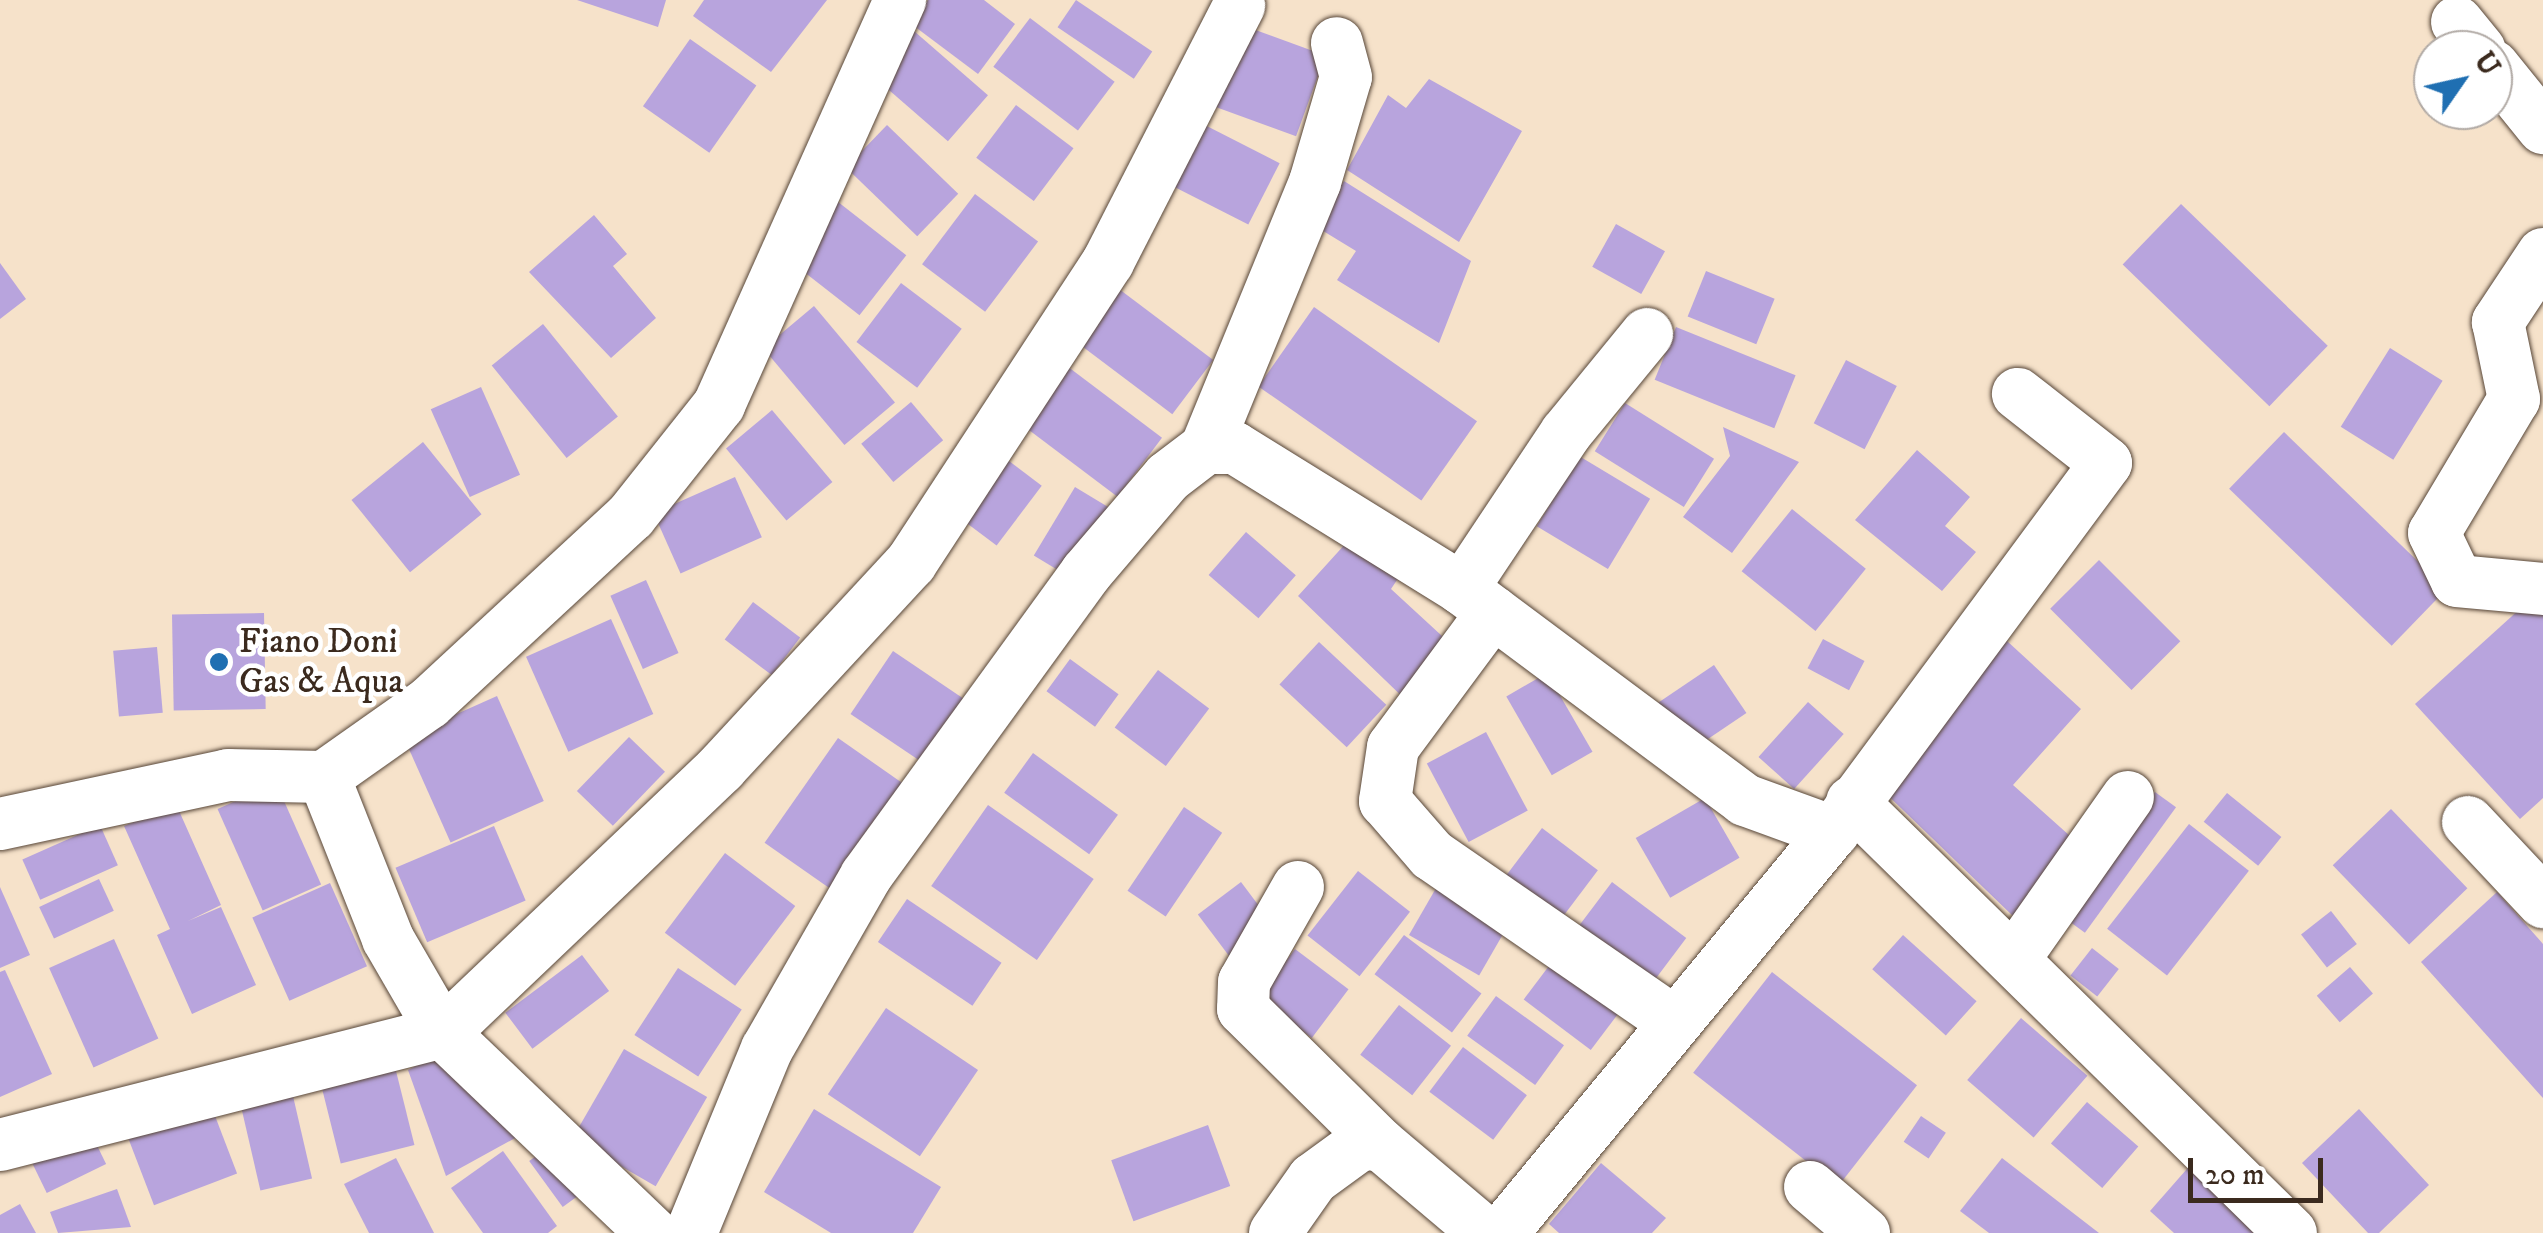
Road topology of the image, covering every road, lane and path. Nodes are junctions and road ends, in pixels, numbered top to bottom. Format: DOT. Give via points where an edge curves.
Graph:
graph roads {
  1 [pos="900,0"];
  2 [pos="1239,6"];
  3 [pos="1337,43"];
  4 [pos="2513,91"];
  5 [pos="2543,128"];
  6 [pos="2543,254"];
  7 [pos="1647,334"];
  8 [pos="2018,394"];
  9 [pos="1206,448"];
  10 [pos="2543,590"];
  11 [pos="1477,600"];
  12 [pos="324,777"];
  13 [pos="2128,797"];
  14 [pos="1842,817"];
  15 [pos="2468,822"];
  16 [pos="0,824"];
  17 [pos="1298,886"];
  18 [pos="2543,902"];
  19 [pos="2014,959"];
  20 [pos="1674,1022"];
  21 [pos="442,1032"];
  22 [pos="1381,1145"];
  23 [pos="0,1146"];
  24 [pos="1810,1187"];
  25 [pos="652,1233"];
  26 [pos="691,1233"];
  27 [pos="1275,1233"];
  28 [pos="1485,1233"];
  29 [pos="1502,1233"];
  30 [pos="1864,1233"];
  31 [pos="2291,1233"];
  1 -- 12 [label="street" via="719,405 631,516 429,704"];
  2 -- 21 [label="street" via="1108,262 910,563 721,768"];
  3 -- 9 [label="street" via="1346,77 1314,182"];
  4 -- 5 [label="street"];
  6 -- 10 [label="street" via="2498,322 2514,400 2434,532 2457,581"];
  7 -- 11 [label="street" via="1566,434"];
  8 -- 14 [label="street" via="2106,463"];
  9 -- 11 [label="street" via="1235,448"];
  9 -- 26 [label="street" via="1168,476 1086,573 866,876 768,1049"];
  11 -- 14 [label="street" via="1745,800"];
  11 -- 20 [label="street" via="1393,748 1384,801 1432,854"];
  12 -- 16 [label="street" via="228,775"];
  12 -- 21 [label="street" via="388,939"];
  13 -- 19 [label="street"];
  14 -- 19 [label="street"];
  14 -- 20 [label="street"];
  15 -- 18 [label="street"];
  17 -- 22 [label="street" via="1244,982 1244,1009"];
  19 -- 31 [label="street"];
  20 -- 29 [label="street"];
  21 -- 23 [label="street"];
  21 -- 25 [label="street"];
  22 -- 27 [label="street" via="1340,1153"];
  22 -- 28 [label="street"];
  24 -- 30 [label="street"];
}
